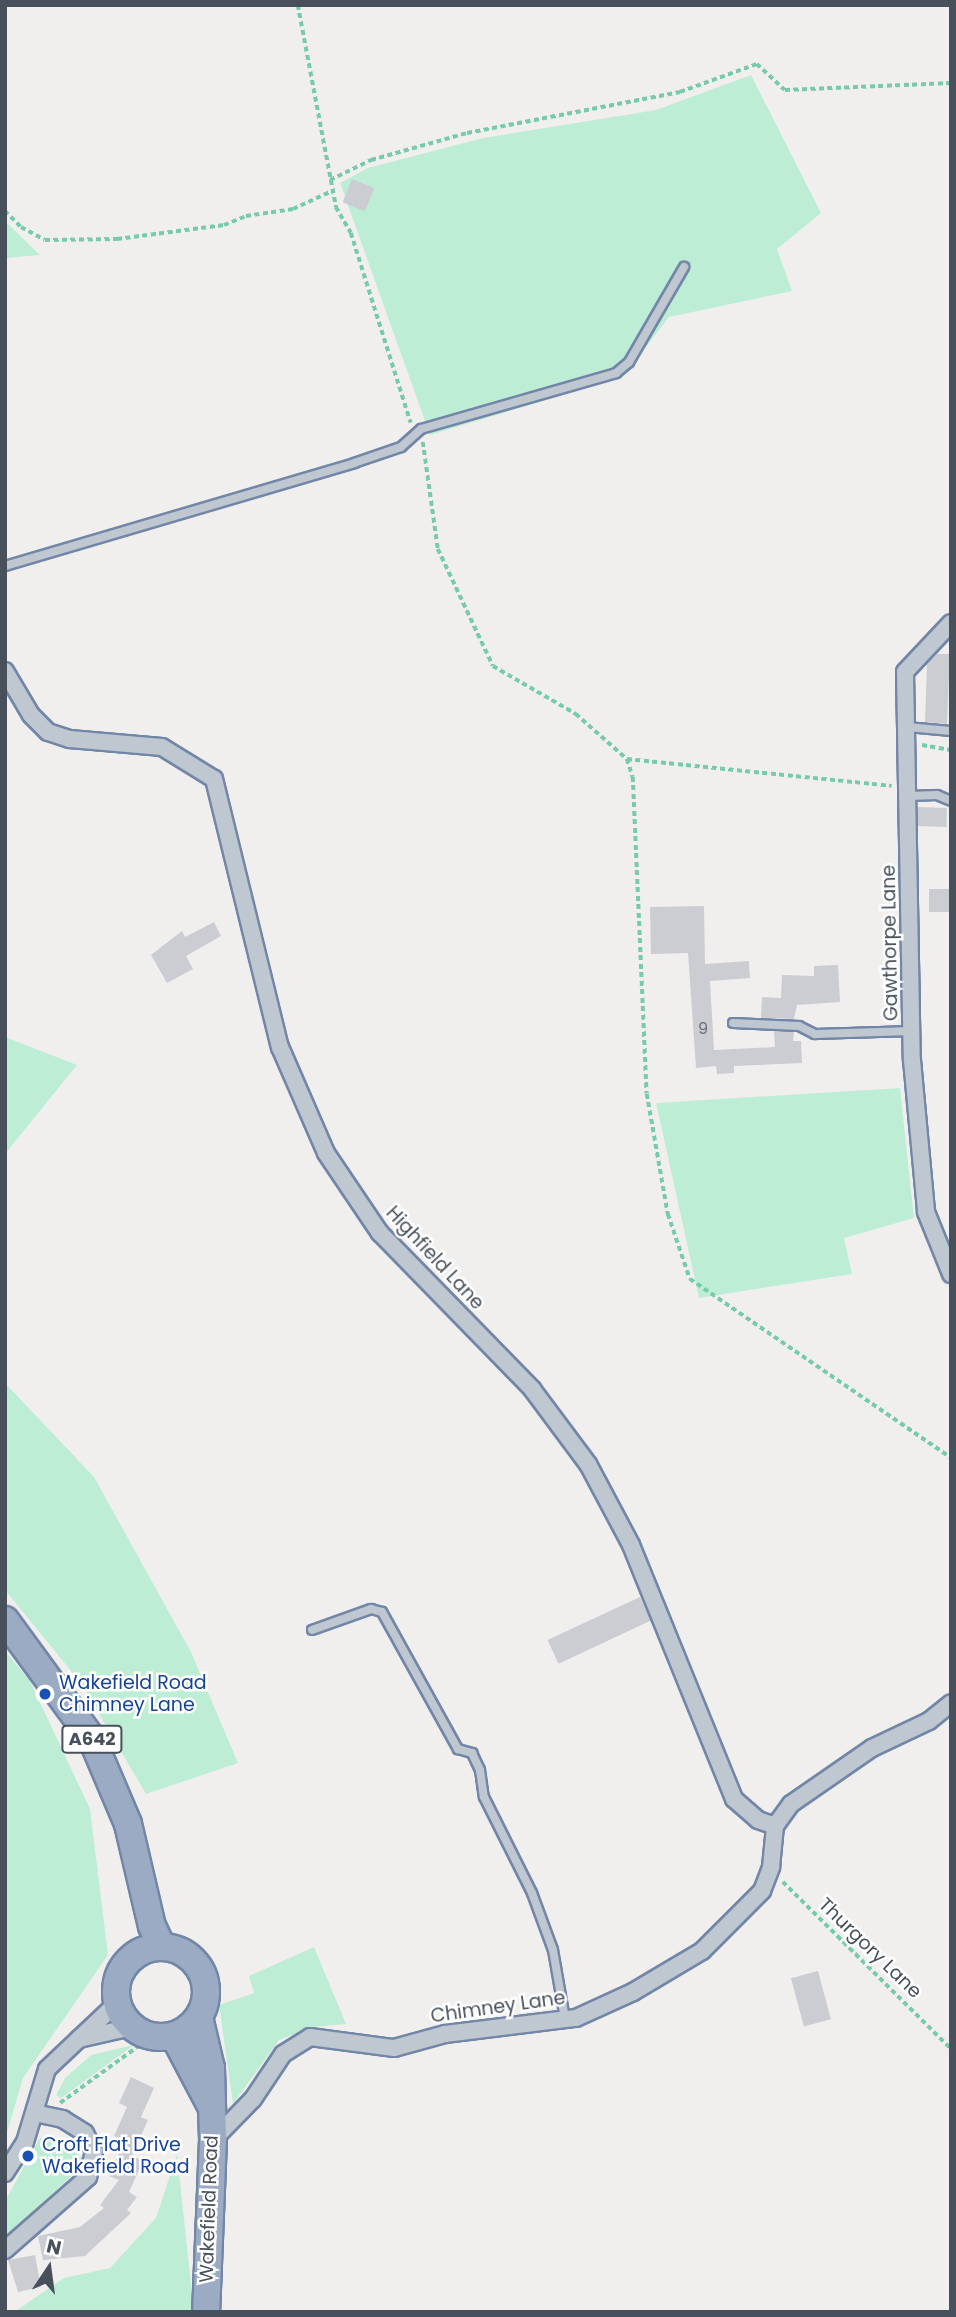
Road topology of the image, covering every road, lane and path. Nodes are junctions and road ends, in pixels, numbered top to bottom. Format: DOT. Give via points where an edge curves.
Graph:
graph roads {
  1 [pos="298,5"];
  2 [pos="951,83"];
  3 [pos="330,180"];
  4 [pos="332,191"];
  5 [pos="5,211"];
  6 [pos="684,267"];
  7 [pos="421,429"];
  8 [pos="5,566"];
  9 [pos="951,623"];
  10 [pos="5,671"];
  11 [pos="951,731"];
  12 [pos="907,735"];
  13 [pos="951,750"];
  14 [pos="627,759"];
  15 [pos="908,791"];
  16 [pos="951,801"];
  17 [pos="733,1023"];
  18 [pos="912,1031"];
  19 [pos="951,1274"];
  20 [pos="951,1458"];
  21 [pos="5,1620"];
  22 [pos="312,1630"];
  23 [pos="951,1703"];
  24 [pos="775,1826"];
  25 [pos="771,1867"];
  26 [pos="139,1880"];
  27 [pos="162,1947"];
  28 [pos="129,1960"];
  29 [pos="117,2003"];
  30 [pos="199,2017"];
  31 [pos="565,2019"];
  32 [pos="152,2033"];
  33 [pos="79,2039"];
  34 [pos="951,2049"];
  35 [pos="211,2106"];
  36 [pos="39,2113"];
  37 [pos="213,2140"];
  38 [pos="5,2173"];
  39 [pos="5,2250"];
  40 [pos="206,2312"];
  1 -- 3 [label="path"];
  2 -- 3 [label="path" via="785,90 757,64 680,92 467,133 371,160"];
  3 -- 4 [label="path"];
  4 -- 5 [label="path" via="293,209 246,216 224,225 117,239 45,240 21,227"];
  4 -- 7 [label="path" via="351,233 409,421"];
  6 -- 7 [label="lane" via="629,362 616,373"];
  7 -- 8 [label="lane" via="401,447 354,463"];
  7 -- 14 [label="path" via="438,549 493,666 576,713"];
  9 -- 12 [label="street, Gawthorpe Lane" via="905,672"];
  10 -- 24 [label="street, Highfield Lane" via="31,715 48,732 70,739 162,747 214,779 280,1047 326,1153 393,1249 532,1389 574,1442 631,1545 734,1799 758,1820"];
  11 -- 12 [label="lane"];
  12 -- 13 [label="path"];
  12 -- 15 [label="street, Gawthorpe Lane"];
  14 -- 15 [label="path"];
  14 -- 20 [label="path" via="633,777 647,1094 668,1214 690,1279"];
  15 -- 16 [label="lane"];
  15 -- 18 [label="street, Gawthorpe Lane"];
  17 -- 18 [label="lane" via="799,1026 815,1034"];
  18 -- 19 [label="street, Gawthorpe Lane" via="926,1212"];
  21 -- 26 [label="highway, A642" via="92,1739 128,1824"];
  22 -- 31 [label="lane" via="371,1609 382,1612 458,1749 472,1753 480,1770 484,1797 532,1893 552,1950"];
  23 -- 24 [label="street" via="929,1721 872,1748 807,1790"];
  24 -- 25 [label="street, Chimney Lane"];
  25 -- 31 [label="street, Chimney Lane" via="762,1891 702,1951 633,1992"];
  25 -- 34 [label="path, Thurgory Lane"];
  26 -- 27 [label="highway, A642"];
  26 -- 28 [label="highway, A642"];
  27 -- 28 [label="highway"];
  27 -- 30 [label="highway, Wakefield Road" via="188,1956 204,1978 206,1991"];
  28 -- 29 [label="highway, A642" via="120,1973"];
  29 -- 32 [label="highway, Wakefield Road"];
  29 -- 33 [label="street"];
  30 -- 32 [label="highway"];
  30 -- 35 [label="highway, Wakefield Road" via="211,2068"];
  31 -- 37 [label="street, Chimney Lane" via="445,2034 394,2048 310,2037 283,2054 253,2099"];
  32 -- 33 [label="street"];
  32 -- 35 [label="highway, Wakefield Road"];
  32 -- 36 [label="path"];
  33 -- 36 [label="street" via="47,2069 36,2096"];
  35 -- 37 [label="highway, Wakefield Road"];
  36 -- 38 [label="street"];
  36 -- 39 [label="street" via="63,2119 85,2133 94,2151 88,2177"];
  37 -- 40 [label="highway, Wakefield Road"];
}
